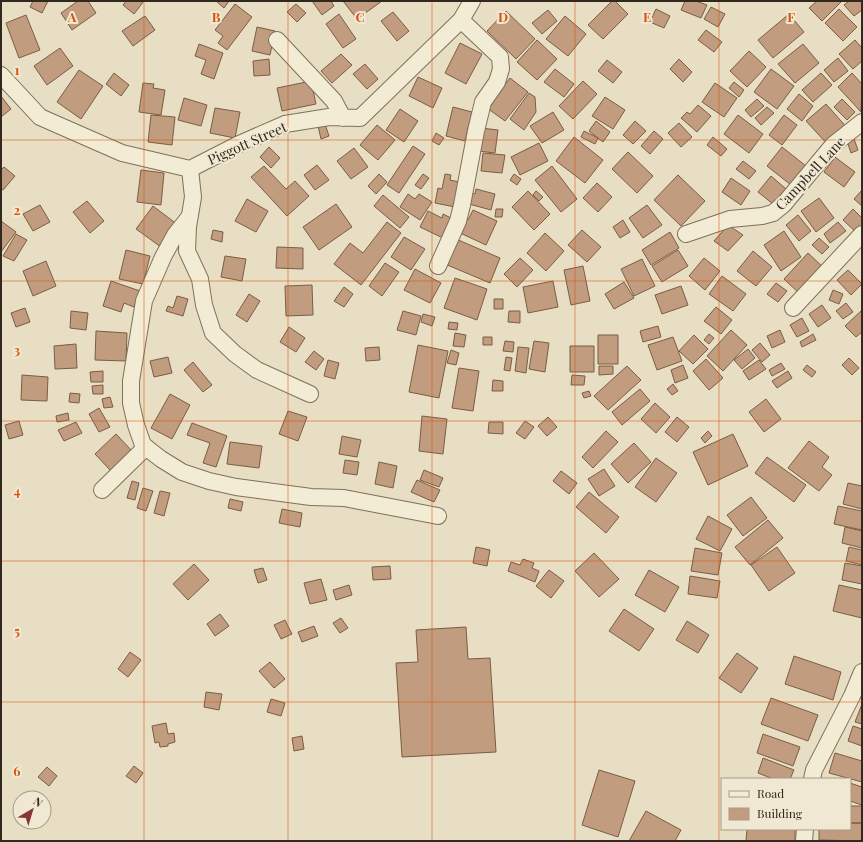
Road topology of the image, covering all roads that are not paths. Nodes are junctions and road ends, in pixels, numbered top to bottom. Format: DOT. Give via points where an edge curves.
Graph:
graph roads {
  1 [pos="472,1"];
  2 [pos="461,20"];
  3 [pos="277,40"];
  4 [pos="1,75"];
  5 [pos="343,118"];
  6 [pos="862,122"];
  7 [pos="190,169"];
  8 [pos="190,216"];
  9 [pos="686,234"];
  10 [pos="862,234"];
  11 [pos="438,266"];
  12 [pos="793,308"];
  13 [pos="310,394"];
  14 [pos="146,447"];
  15 [pos="102,490"];
  16 [pos="438,516"];
  17 [pos="862,672"];
  18 [pos="812,778"];
  19 [pos="805,830"];
  20 [pos="804,841"];
  1 -- 2 [label="street, Piggott Street"];
  2 -- 5 [label="street, Piggott Street" via="360,118"];
  2 -- 11 [label="street" via="500,57 501,69 497,82 484,102 458,221"];
  3 -- 5 [label="street" via="334,102"];
  4 -- 7 [label="street, Piggott Street" via="40,117 122,153"];
  5 -- 7 [label="street, Piggott Street" via="329,117 284,124"];
  6 -- 9 [label="street, Campbell Lane" via="833,145 784,204 773,213 730,219"];
  7 -- 8 [label="street" via="193,197"];
  8 -- 13 [label="street" via="187,251 200,279 204,305 213,333 234,354 257,370"];
  8 -- 14 [label="street" via="175,235 163,257 144,301 131,381 131,403 136,425"];
  10 -- 12 [label="street"];
  14 -- 15 [label="street"];
  14 -- 16 [label="street" via="182,472 208,481 311,497 344,498"];
  17 -- 18 [label="street"];
  19 -- 20 [label="street"];
}
